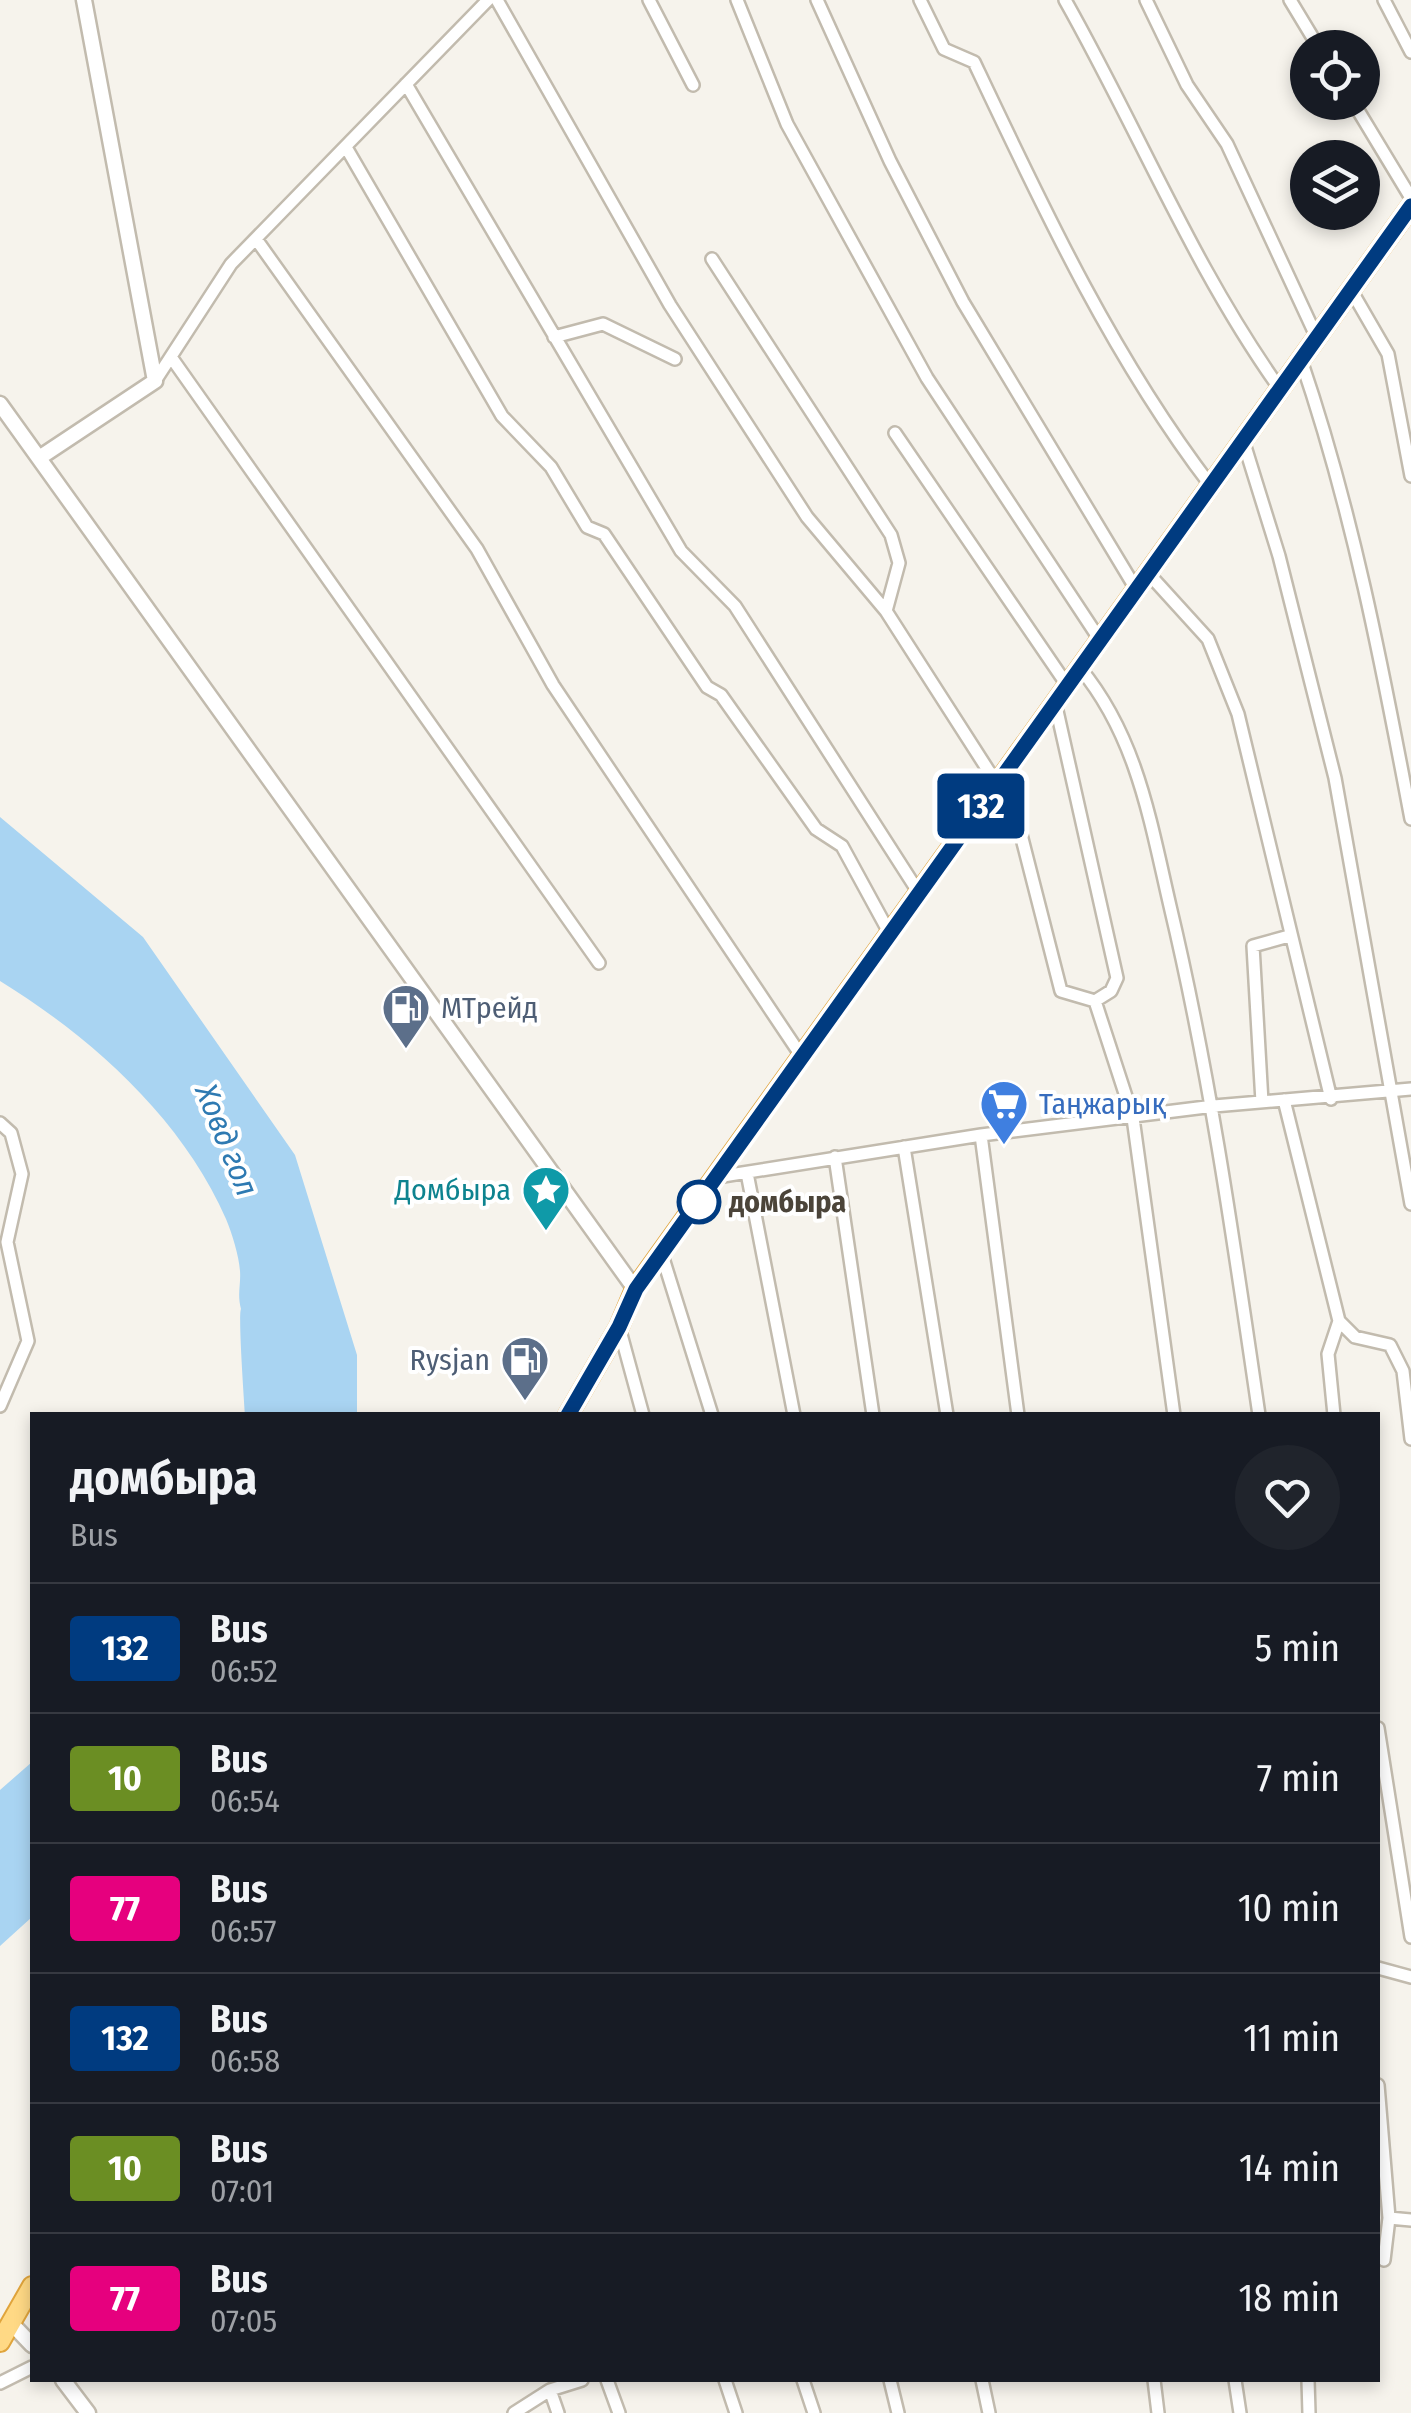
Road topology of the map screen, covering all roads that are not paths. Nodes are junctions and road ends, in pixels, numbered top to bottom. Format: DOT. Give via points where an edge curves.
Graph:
graph roads {
  1 [pos="84,0"];
  2 [pos="488,0"];
  3 [pos="497,0"];
  4 [pos="649,0"];
  5 [pos="737,0"];
  6 [pos="817,0"];
  7 [pos="920,0"];
  8 [pos="1065,0"];
  9 [pos="1146,0"];
  10 [pos="1290,0"];
  11 [pos="1384,0"];
  12 [pos="1308,30"];
  13 [pos="1411,52"];
  14 [pos="406,84"];
  15 [pos="692,85"];
  16 [pos="1363,120"];
  17 [pos="347,149"];
  18 [pos="1411,198"];
  19 [pos="1411,206"];
  20 [pos="256,239"];
  21 [pos="712,259"];
  22 [pos="1351,290"];
  23 [pos="554,337"];
  24 [pos="1317,338"];
  25 [pos="171,357"];
  26 [pos="675,359"];
  27 [pos="1301,360"];
  28 [pos="156,382"];
  29 [pos="1280,389"];
  30 [pos="0,404"];
  31 [pos="894,432"];
  32 [pos="1243,440"];
  33 [pos="40,458"];
  34 [pos="1411,476"];
  35 [pos="1211,486"];
  36 [pos="1148,573"];
  37 [pos="1136,589"];
  38 [pos="886,610"];
  39 [pos="1100,640"];
  40 [pos="1080,668"];
  41 [pos="1067,685"];
  42 [pos="1055,702"];
  43 [pos="1001,778"];
  44 [pos="1411,819"];
  45 [pos="919,893"];
  46 [pos="890,934"];
  47 [pos="1289,936"];
  48 [pos="600,964"];
  49 [pos="1095,1001"];
  50 [pos="802,1057"];
  51 [pos="1411,1088"];
  52 [pos="1390,1092"];
  53 [pos="1331,1098"];
  54 [pos="1284,1100"];
  55 [pos="1262,1102"];
  56 [pos="1214,1106"];
  57 [pos="1132,1118"];
  58 [pos="0,1123"];
  59 [pos="981,1136"];
  60 [pos="904,1147"];
  61 [pos="835,1158"];
  62 [pos="747,1173"];
  63 [pos="717,1177"];
  64 [pos="1411,1204"];
  65 [pos="662,1254"];
  66 [pos="636,1289"];
  67 [pos="1339,1321"];
  68 [pos="619,1327"];
  69 [pos="0,1406"];
  70 [pos="570,1412"];
  71 [pos="643,1412"];
  72 [pos="711,1412"];
  73 [pos="793,1412"];
  74 [pos="873,1412"];
  75 [pos="947,1412"];
  76 [pos="1018,1412"];
  77 [pos="1174,1412"];
  78 [pos="1259,1412"];
  79 [pos="1334,1412"];
  80 [pos="1411,1440"];
  81 [pos="1380,1741"];
  82 [pos="1411,1937"];
  83 [pos="1380,1969"];
  84 [pos="1411,1977"];
  85 [pos="1380,2138"];
  86 [pos="1382,2191"];
  87 [pos="1389,2218"];
  88 [pos="1411,2220"];
  89 [pos="1384,2260"];
  90 [pos="30,2290"];
  91 [pos="12,2323"];
  92 [pos="0,2342"];
  93 [pos="30,2344"];
  94 [pos="30,2367"];
  95 [pos="65,2382"];
  96 [pos="576,2382"];
  97 [pos="608,2382"];
  98 [pos="726,2382"];
  99 [pos="805,2382"];
  100 [pos="890,2382"];
  101 [pos="982,2382"];
  102 [pos="1154,2382"];
  103 [pos="1235,2382"];
  104 [pos="1308,2382"];
  105 [pos="0,2384"];
  106 [pos="550,2390"];
  107 [pos="88,2413"];
  108 [pos="514,2413"];
  109 [pos="558,2413"];
  110 [pos="619,2413"];
  111 [pos="736,2413"];
  112 [pos="814,2413"];
  113 [pos="898,2413"];
  114 [pos="989,2413"];
  115 [pos="1158,2413"];
  116 [pos="1240,2413"];
  117 [pos="1309,2413"];
  1 -- 28 [label="street"];
  2 -- 14 [label="street"];
  3 -- 38 [label="street" via="670,305 807,516"];
  4 -- 15 [label="street"];
  5 -- 39 [label="street" via="786,124 926,378"];
  6 -- 37 [label="street" via="963,302"];
  7 -- 35 [label="street" via="944,49 974,62 1037,196 1124,354"];
  8 -- 29 [label="street" via="1122,100 1200,266"];
  9 -- 24 [label="street" via="1227,144"];
  10 -- 12 [label="street"];
  11 -- 13 [label="street"];
  14 -- 17 [label="street"];
  14 -- 23 [label="street"];
  16 -- 18 [label="street"];
  17 -- 20 [label="street"];
  17 -- 46 [label="street" via="502,416 552,467 586,526 604,534 707,688 721,695 816,829 842,846"];
  19 -- 22 [label="highway"];
  20 -- 25 [label="street" via="231,264"];
  20 -- 50 [label="street" via="478,550 553,685"];
  21 -- 38 [label="street" via="891,535 899,563"];
  22 -- 24 [label="highway"];
  22 -- 34 [label="street" via="1388,354"];
  23 -- 26 [label="street" via="602,324"];
  23 -- 45 [label="street" via="681,551 735,606"];
  24 -- 27 [label="highway"];
  25 -- 28 [label="street"];
  25 -- 48 [label="street"];
  27 -- 29 [label="highway"];
  27 -- 44 [label="street" via="1327,436 1376,638"];
  28 -- 33 [label="street"];
  29 -- 32 [label="highway"];
  30 -- 33 [label="street"];
  31 -- 41 [label="street"];
  32 -- 35 [label="highway"];
  32 -- 52 [label="street" via="1335,778"];
  33 -- 66 [label="street"];
  35 -- 36 [label="highway"];
  36 -- 37 [label="highway"];
  36 -- 47 [label="street" via="1208,639 1238,714"];
  37 -- 39 [label="highway"];
  38 -- 43 [label="street"];
  39 -- 40 [label="highway"];
  40 -- 41 [label="highway"];
  40 -- 56 [label="street" via="1106,699 1137,768"];
  41 -- 42 [label="highway"];
  42 -- 43 [label="highway"];
  42 -- 49 [label="street" via="1117,978"];
  43 -- 45 [label="highway"];
  43 -- 49 [label="street" via="1061,990"];
  45 -- 46 [label="highway"];
  46 -- 50 [label="highway"];
  47 -- 53 [label="street"];
  47 -- 55 [label="street" via="1253,946"];
  49 -- 57 [label="street"];
  50 -- 63 [label="highway"];
  51 -- 52 [label="street"];
  52 -- 53 [label="street"];
  52 -- 64 [label="street"];
  53 -- 54 [label="street"];
  54 -- 55 [label="street"];
  54 -- 67 [label="street"];
  55 -- 56 [label="street"];
  56 -- 57 [label="street"];
  56 -- 78 [label="street"];
  57 -- 59 [label="street"];
  57 -- 77 [label="street"];
  58 -- 69 [label="street" via="22,1174 7,1242 28,1341"];
  59 -- 60 [label="street"];
  59 -- 76 [label="street"];
  60 -- 61 [label="street"];
  60 -- 75 [label="street"];
  61 -- 62 [label="street"];
  61 -- 74 [label="street"];
  62 -- 63 [label="street"];
  62 -- 73 [label="street"];
  63 -- 65 [label="highway"];
  65 -- 66 [label="highway"];
  65 -- 72 [label="street"];
  66 -- 68 [label="highway"];
  67 -- 79 [label="street" via="1328,1354"];
  67 -- 80 [label="street" via="1354,1338 1390,1345 1403,1371"];
  68 -- 70 [label="highway"];
  68 -- 71 [label="street"];
  81 -- 82 [label="street"];
  83 -- 84 [label="street"];
  85 -- 86 [label="street"];
  86 -- 87 [label="street"];
  87 -- 88 [label="street"];
  87 -- 89 [label="street"];
  90 -- 91 [label="highway"];
  91 -- 92 [label="highway"];
  91 -- 93 [label="street"];
  94 -- 105 [label="street"];
  95 -- 107 [label="street"];
  96 -- 106 [label="street"];
  97 -- 110 [label="street"];
  98 -- 111 [label="street"];
  99 -- 112 [label="street"];
  100 -- 113 [label="street"];
  101 -- 114 [label="street"];
  102 -- 115 [label="street"];
  103 -- 116 [label="street"];
  104 -- 117 [label="street"];
  106 -- 108 [label="street"];
  106 -- 109 [label="street"];
}
